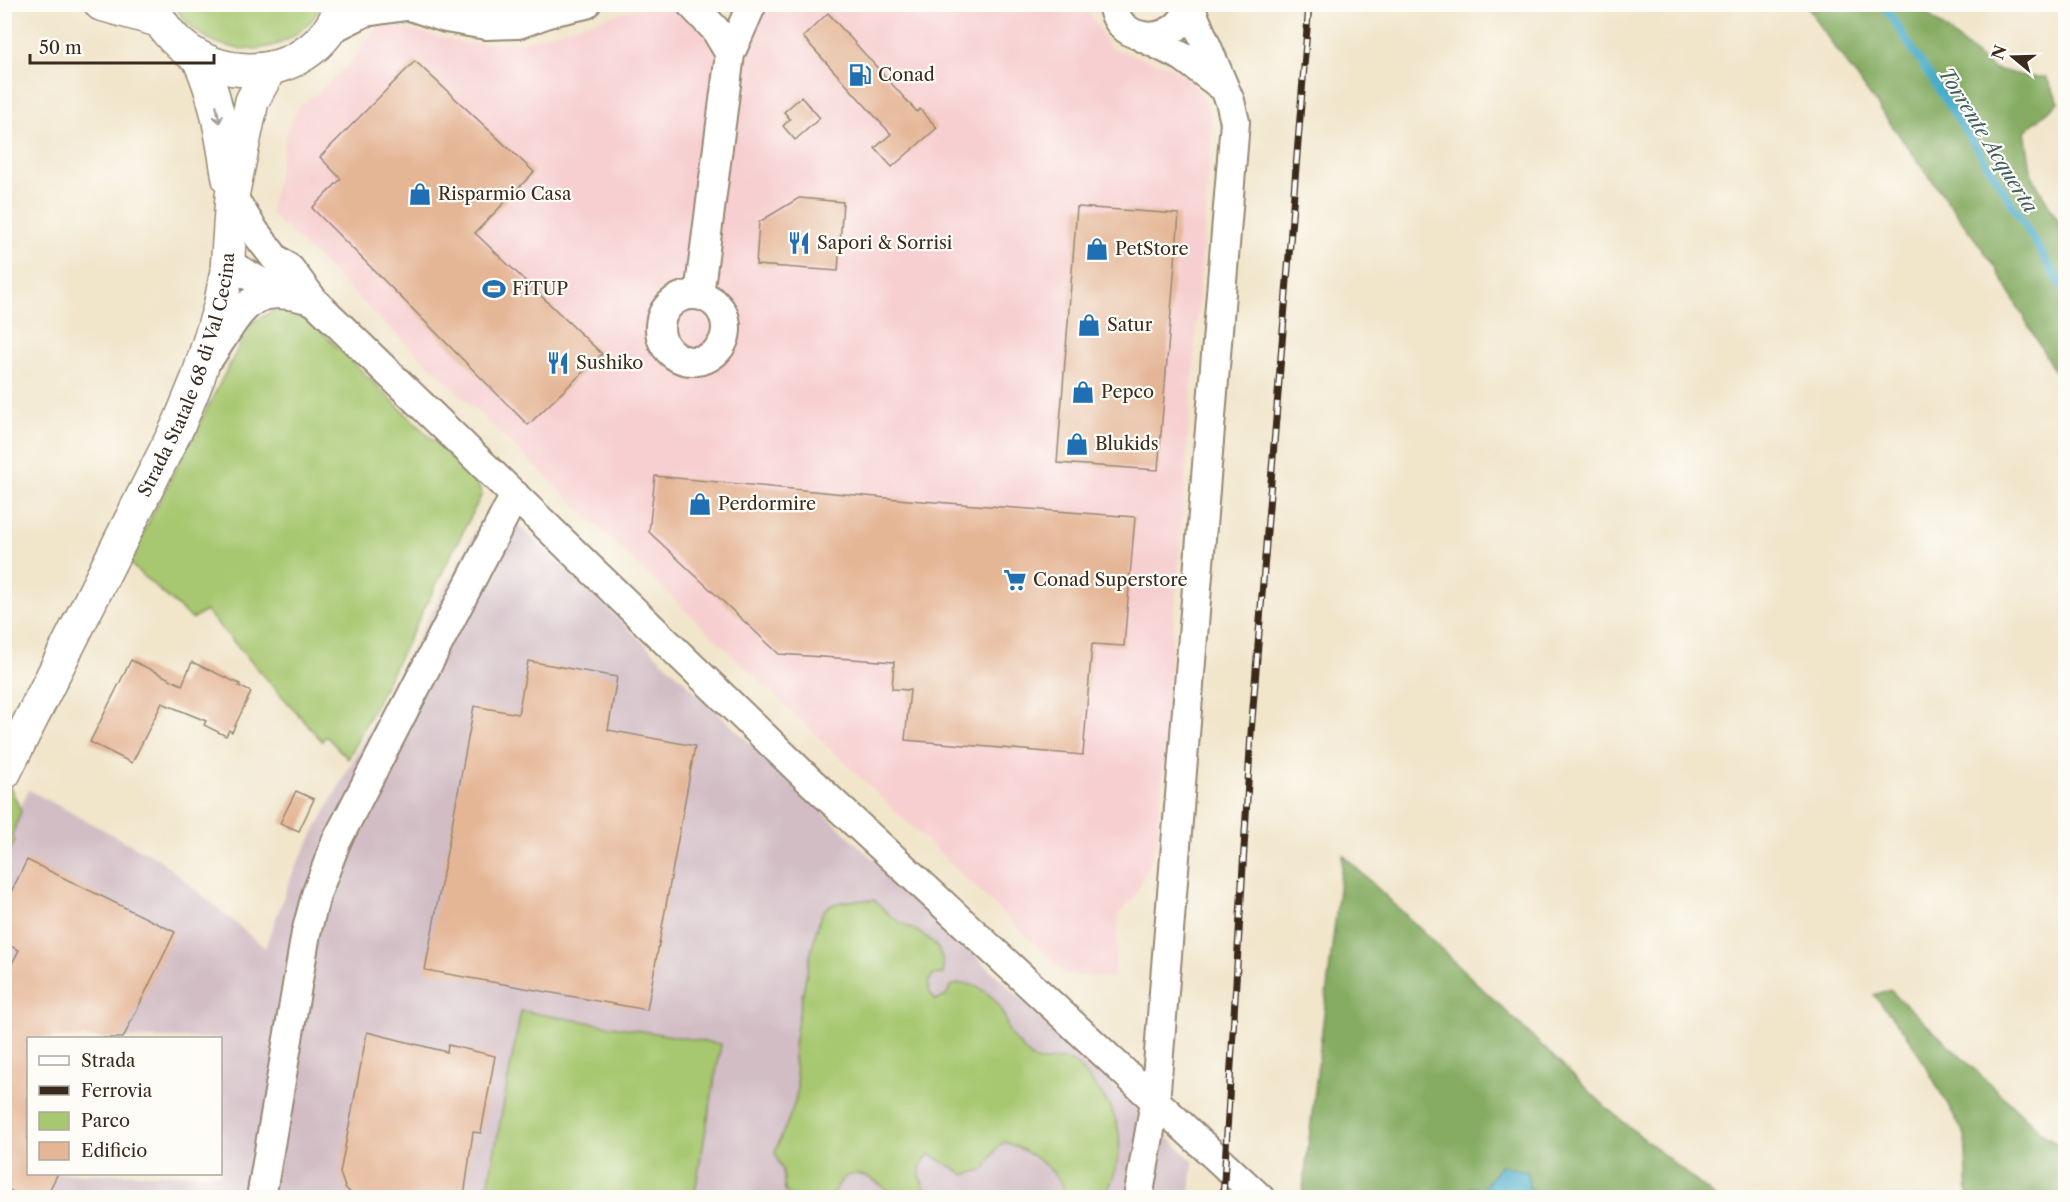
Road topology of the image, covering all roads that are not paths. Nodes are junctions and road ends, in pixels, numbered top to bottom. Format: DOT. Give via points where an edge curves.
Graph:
graph roads {
  1 [pos="101,4"];
  2 [pos="586,4"];
  3 [pos="691,4"];
  4 [pos="752,4"];
  5 [pos="405,5"];
  6 [pos="1111,6"];
  7 [pos="1190,6"];
  8 [pos="155,12"];
  9 [pos="336,17"];
  10 [pos="1142,37"];
  11 [pos="730,54"];
  12 [pos="199,59"];
  13 [pos="270,68"];
  14 [pos="1222,86"];
  15 [pos="232,196"];
  16 [pos="275,258"];
  17 [pos="227,263"];
  18 [pos="280,293"];
  19 [pos="699,295"];
  20 [pos="314,301"];
  21 [pos="201,370"];
  22 [pos="515,495"];
  23 [pos="4,773"];
  24 [pos="1155,1102"];
  25 [pos="261,1197"];
  26 [pos="1138,1197"];
  27 [pos="1260,1197"];
  1 -- 8 [label="main road"];
  2 -- 5 [label="street" via="518,24 486,25"];
  3 -- 11 [label="street" via="715,29"];
  4 -- 11 [label="street"];
  5 -- 9 [label="street"];
  6 -- 10 [label="street" via="1124,27"];
  7 -- 10 [label="street" via="1172,32"];
  7 -- 14 [label="street"];
  8 -- 12 [label="main road" via="175,42"];
  9 -- 13 [label="main road" via="315,45 298,58"];
  10 -- 14 [label="street" via="1183,57"];
  11 -- 19 [label="street"];
  12 -- 13 [label="main road" via="220,68"];
  12 -- 15 [label="main road, Strada Statale 68 di Val Cecina, one-way" via="217,109"];
  13 -- 15 [label="main road, Strada Statale 68 di Val Cecina" via="252,101"];
  14 -- 24 [label="street" via="1235,122"];
  15 -- 16 [label="street"];
  15 -- 17 [label="main road, Strada Statale 68 di Val Cecina"];
  16 -- 17 [label="street" via="255,256"];
  16 -- 20 [label="street" via="290,269"];
  17 -- 18 [label="street"];
  17 -- 21 [label="main road, Strada Statale 68 di Val Cecina" via="220,308"];
  18 -- 20 [label="street"];
  18 -- 21 [label="street" via="270,292 252,300"];
  20 -- 22 [label="street"];
  21 -- 23 [label="main road, Strada Statale 68 di Val Cecina" via="179,424"];
  22 -- 24 [label="street" via="809,780"];
  22 -- 25 [label="street" via="336,842 316,895 306,933"];
  24 -- 26 [label="street"];
  24 -- 27 [label="street"];
}
